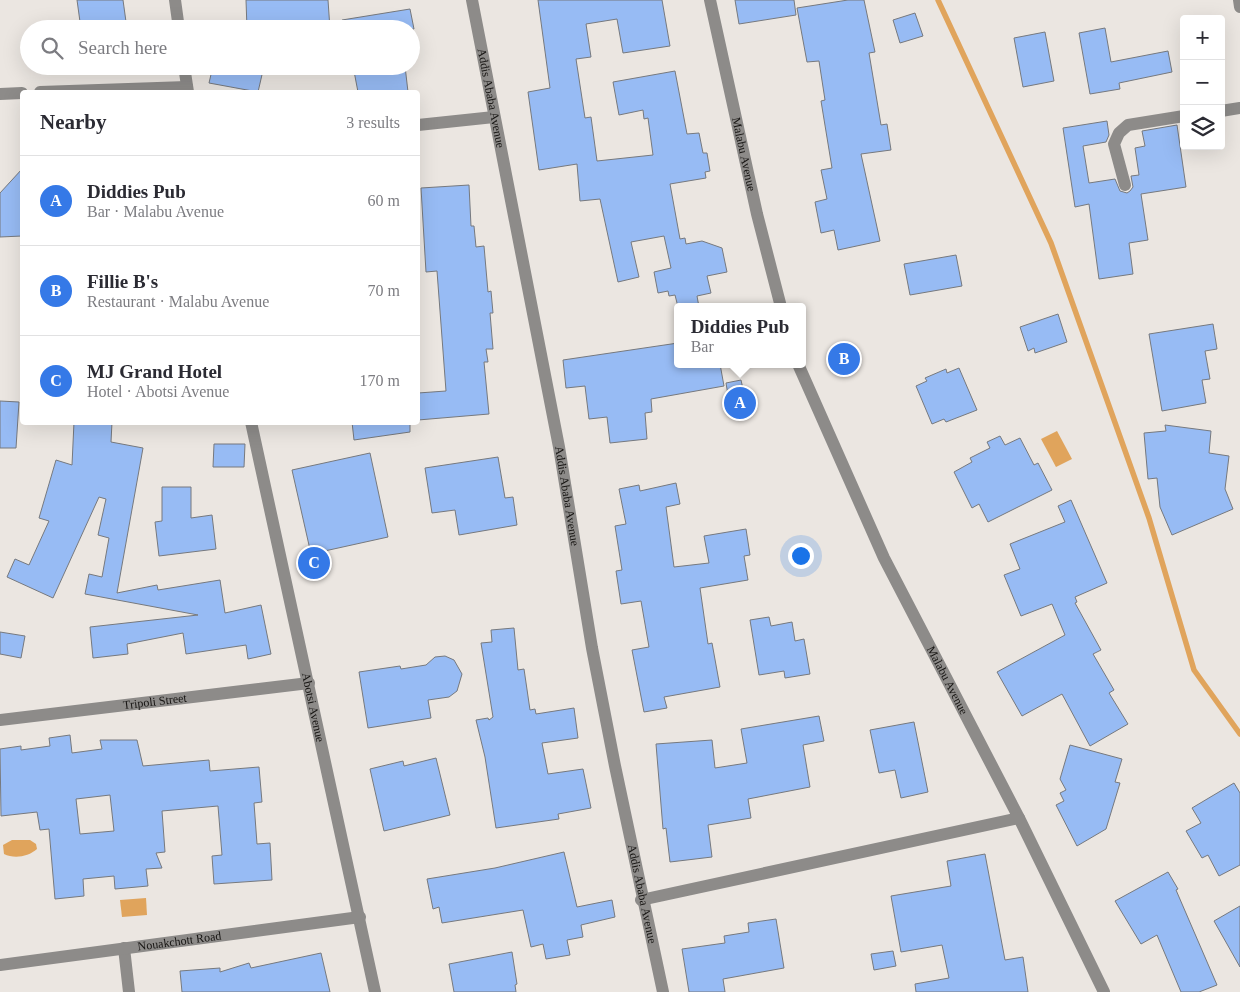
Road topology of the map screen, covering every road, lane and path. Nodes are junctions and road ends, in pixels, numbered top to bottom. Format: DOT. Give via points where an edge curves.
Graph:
graph roads {
  1 [pos="175,0"];
  2 [pos="472,0"];
  3 [pos="710,0"];
  4 [pos="1238,0"];
  5 [pos="1240,8"];
  6 [pos="178,20"];
  7 [pos="186,75"];
  8 [pos="188,90"];
  9 [pos="20,93"];
  10 [pos="0,94"];
  11 [pos="1240,108"];
  12 [pos="1225,110"];
  13 [pos="494,117"];
  14 [pos="1180,117"];
  15 [pos="420,124"];
  16 [pos="1125,185"];
  17 [pos="780,303"];
  18 [pos="800,368"];
  19 [pos="253,425"];
  20 [pos="309,683"];
  21 [pos="0,720"];
  22 [pos="1019,818"];
  23 [pos="642,900"];
  24 [pos="360,917"];
  25 [pos="124,948"];
  26 [pos="0,965"];
  27 [pos="129,992"];
  28 [pos="375,992"];
  29 [pos="663,992"];
  30 [pos="1104,992"];
  1 -- 6 [label="street"];
  2 -- 13 [label="street, Addis Ababa Avenue"];
  3 -- 17 [label="street, Malabu Avenue"];
  4 -- 5 [label="street"];
  7 -- 8 [label="street"];
  9 -- 10 [label="street"];
  11 -- 12 [label="street"];
  13 -- 15 [label="street"];
  13 -- 23 [label="street, Addis Ababa Avenue" via="559,447 592,648"];
  14 -- 16 [label="street" via="1128,125 1120,133 1114,144"];
  18 -- 22 [label="street, Malabu Avenue" via="884,558"];
  19 -- 20 [label="street, Abotsi Avenue"];
  20 -- 21 [label="street, Tripoli Street"];
  20 -- 24 [label="street, Abotsi Avenue"];
  22 -- 23 [label="street"];
  22 -- 30 [label="street, Malabu Avenue"];
  23 -- 29 [label="street, Addis Ababa Avenue"];
  24 -- 25 [label="street, Nouakchott Road"];
  24 -- 28 [label="street, Abotsi Avenue"];
  25 -- 26 [label="street, Nouakchott Road"];
  25 -- 27 [label="street"];
}
